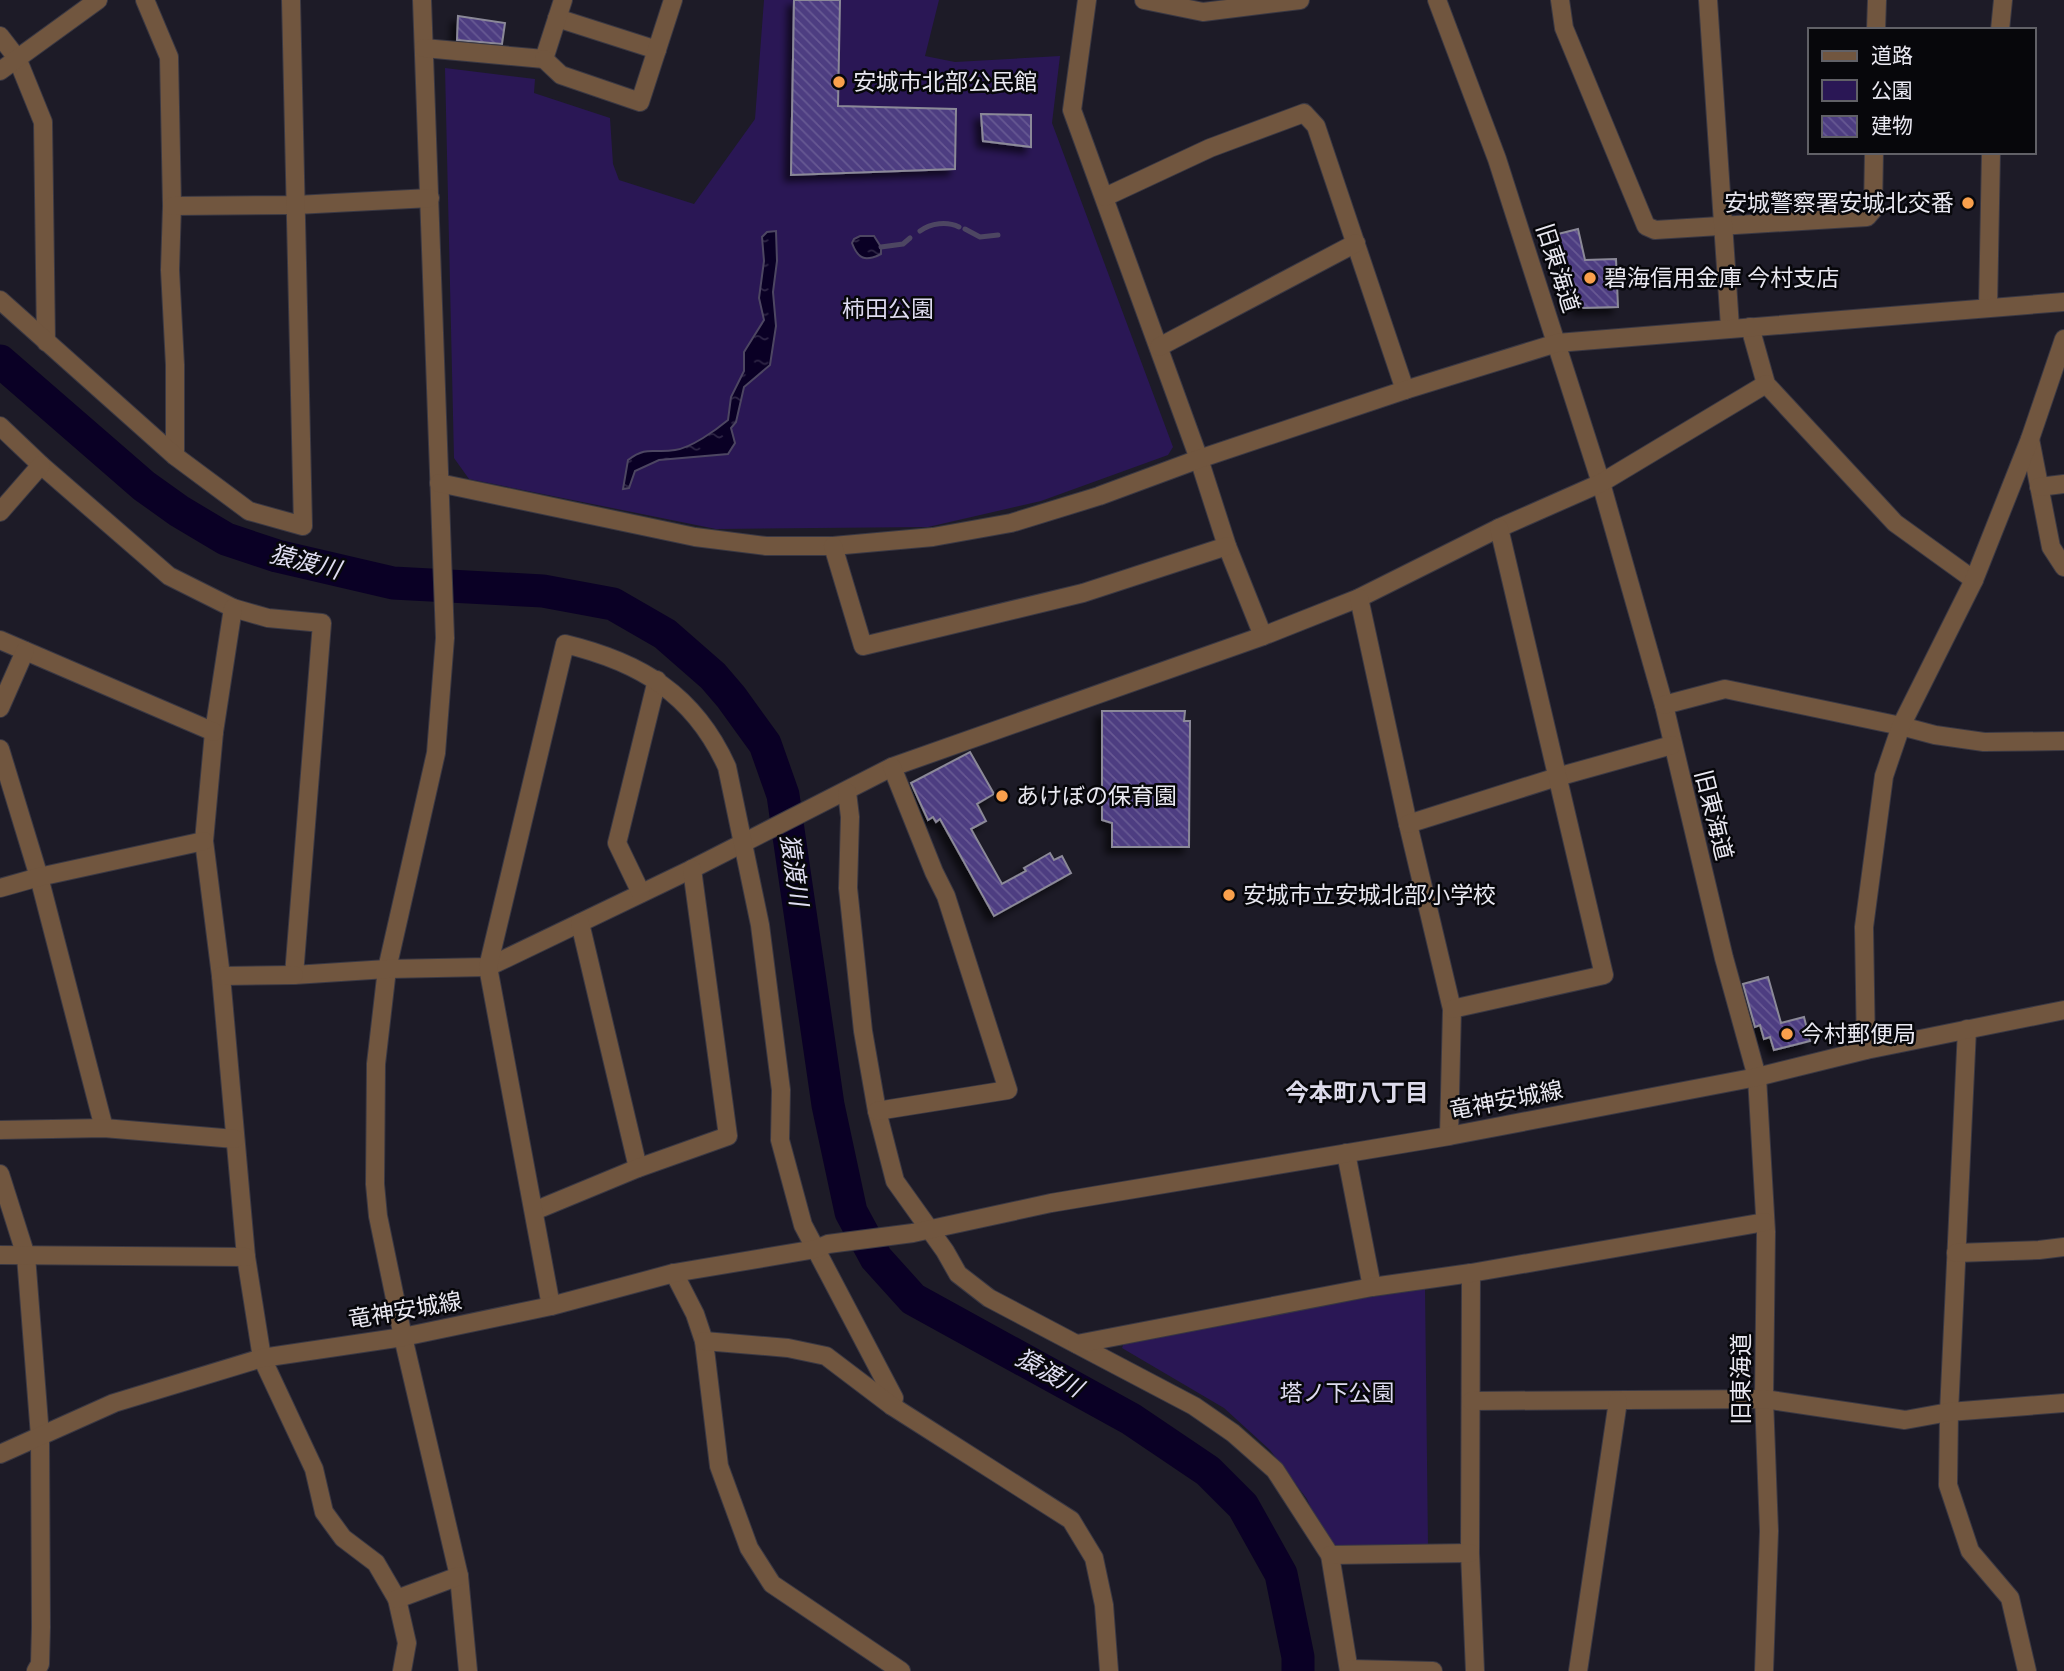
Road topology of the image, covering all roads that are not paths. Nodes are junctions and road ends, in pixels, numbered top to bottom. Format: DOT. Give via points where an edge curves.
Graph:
graph roads {
  1 [pos="98,0"];
  2 [pos="145,0"];
  3 [pos="291,0"];
  4 [pos="422,0"];
  5 [pos="563,0"];
  6 [pos="673,0"];
  7 [pos="1087,0"];
  8 [pos="1144,0"];
  9 [pos="1300,0"];
  10 [pos="1437,0"];
  11 [pos="1560,0"];
  12 [pos="1708,0"];
  13 [pos="1877,0"];
  14 [pos="2003,0"];
  15 [pos="557,18"];
  16 [pos="1876,28"];
  17 [pos="2000,28"];
  18 [pos="0,36"];
  19 [pos="424,48"];
  20 [pos="656,50"];
  21 [pos="18,58"];
  22 [pos="544,59"];
  23 [pos="0,71"];
  24 [pos="1874,154"];
  25 [pos="1991,154"];
  26 [pos="1105,197"];
  27 [pos="430,198"];
  28 [pos="296,205"];
  29 [pos="172,206"];
  30 [pos="1723,226"];
  31 [pos="1356,243"];
  32 [pos="0,300"];
  33 [pos="2064,302"];
  34 [pos="1988,308"];
  35 [pos="1730,327"];
  36 [pos="1751,327"];
  37 [pos="46,342"];
  38 [pos="1557,343"];
  39 [pos="1159,347"];
  40 [pos="2062,351"];
  41 [pos="1766,384"];
  42 [pos="1405,390"];
  43 [pos="0,426"];
  44 [pos="2030,439"];
  45 [pos="175,456"];
  46 [pos="1199,459"];
  47 [pos="41,465"];
  48 [pos="1601,482"];
  49 [pos="439,483"];
  50 [pos="2064,484"];
  51 [pos="2039,486"];
  52 [pos="0,512"];
  53 [pos="1499,528"];
  54 [pos="1227,546"];
  55 [pos="834,547"];
  56 [pos="2064,567"];
  57 [pos="1975,580"];
  58 [pos="1359,598"];
  59 [pos="233,608"];
  60 [pos="1263,636"];
  61 [pos="0,640"];
  62 [pos="25,651"];
  63 [pos="657,680"];
  64 [pos="1664,705"];
  65 [pos="0,708"];
  66 [pos="1901,726"];
  67 [pos="214,732"];
  68 [pos="2064,741"];
  69 [pos="1672,745"];
  70 [pos="0,749"];
  71 [pos="892,767"];
  72 [pos="1557,777"];
  73 [pos="840,796"];
  74 [pos="1408,824"];
  75 [pos="204,841"];
  76 [pos="748,841"];
  77 [pos="692,869"];
  78 [pos="38,877"];
  79 [pos="0,888"];
  80 [pos="641,893"];
  81 [pos="580,923"];
  82 [pos="488,967"];
  83 [pos="387,969"];
  84 [pos="294,975"];
  85 [pos="221,976"];
  86 [pos="1452,1009"];
  87 [pos="2064,1010"];
  88 [pos="1967,1030"];
  89 [pos="1866,1050"];
  90 [pos="1757,1077"];
  91 [pos="877,1111"];
  92 [pos="104,1128"];
  93 [pos="0,1130"];
  94 [pos="1449,1136"];
  95 [pos="235,1139"];
  96 [pos="1346,1153"];
  97 [pos="638,1168"];
  98 [pos="0,1174"];
  99 [pos="534,1211"];
  100 [pos="1765,1222"];
  101 [pos="922,1231"];
  102 [pos="822,1247"];
  103 [pos="2064,1247"];
  104 [pos="1956,1254"];
  105 [pos="0,1255"];
  106 [pos="26,1256"];
  107 [pos="246,1257"];
  108 [pos="674,1273"];
  109 [pos="1471,1273"];
  110 [pos="1372,1287"];
  111 [pos="551,1306"];
  112 [pos="404,1337"];
  113 [pos="704,1341"];
  114 [pos="1077,1344"];
  115 [pos="262,1358"];
  116 [pos="1764,1399"];
  117 [pos="1471,1401"];
  118 [pos="1618,1401"];
  119 [pos="2064,1403"];
  120 [pos="892,1406"];
  121 [pos="1949,1412"];
  122 [pos="40,1436"];
  123 [pos="0,1454"];
  124 [pos="1470,1553"];
  125 [pos="1330,1555"];
  126 [pos="459,1576"];
  127 [pos="397,1599"];
  128 [pos="1350,1670"];
  129 [pos="36,1671"];
  130 [pos="402,1671"];
  131 [pos="468,1671"];
  132 [pos="901,1671"];
  133 [pos="1109,1671"];
  134 [pos="1433,1671"];
  135 [pos="1475,1671"];
  136 [pos="1578,1671"];
  137 [pos="1758,1671"];
  138 [pos="1764,1671"];
  139 [pos="2027,1671"];
  1 -- 21 [label="street"];
  2 -- 29 [label="street" via="169,57"];
  3 -- 28 [label="street"];
  4 -- 19 [label="street"];
  5 -- 15 [label="street"];
  6 -- 20 [label="street"];
  7 -- 26 [label="street" via="1072,110"];
  8 -- 9 [label="street" via="1203,12"];
  10 -- 38 [label="street, 旧東海道" via="1497,159"];
  11 -- 30 [label="street" via="1564,28 1646,226 1655,230"];
  12 -- 30 [label="street"];
  13 -- 16 [label="street"];
  14 -- 17 [label="street"];
  15 -- 20 [label="street"];
  15 -- 22 [label="street"];
  18 -- 21 [label="street"];
  19 -- 22 [label="street"];
  19 -- 27 [label="street"];
  20 -- 22 [label="street" via="640,102 561,75"];
  21 -- 23 [label="street"];
  21 -- 37 [label="street" via="43,122"];
  24 -- 30 [label="street" via="1873,210 1867,217"];
  25 -- 34 [label="street"];
  26 -- 31 [label="street" via="1210,148 1304,113 1316,126"];
  26 -- 39 [label="street"];
  27 -- 28 [label="street"];
  27 -- 49 [label="street"];
  28 -- 29 [label="street"];
  28 -- 45 [label="street" via="303,526 249,511"];
  29 -- 45 [label="street"];
  30 -- 35 [label="street"];
  31 -- 39 [label="street"];
  31 -- 42 [label="street"];
  32 -- 37 [label="street"];
  33 -- 34 [label="street"];
  34 -- 36 [label="street"];
  35 -- 36 [label="street"];
  35 -- 38 [label="street"];
  36 -- 41 [label="street"];
  37 -- 45 [label="street"];
  38 -- 42 [label="street"];
  38 -- 48 [label="street, 旧東海道"];
  39 -- 46 [label="street"];
  40 -- 44 [label="street"];
  41 -- 48 [label="street"];
  41 -- 57 [label="street" via="1895,523"];
  42 -- 46 [label="street"];
  43 -- 47 [label="street"];
  44 -- 51 [label="street"];
  44 -- 57 [label="street"];
  46 -- 54 [label="street"];
  46 -- 55 [label="street" via="1011,523"];
  47 -- 52 [label="street"];
  47 -- 59 [label="street" via="169,576"];
  48 -- 53 [label="street"];
  48 -- 64 [label="street, 旧東海道"];
  49 -- 55 [label="street" via="695,537 765,546"];
  49 -- 83 [label="street" via="445,638 436,752"];
  50 -- 51 [label="street"];
  51 -- 56 [label="street" via="2051,547"];
  53 -- 58 [label="street"];
  53 -- 72 [label="street"];
  54 -- 55 [label="street" via="1083,593 863,646"];
  54 -- 60 [label="street"];
  57 -- 66 [label="street"];
  58 -- 60 [label="street"];
  58 -- 74 [label="street"];
  59 -- 67 [label="street"];
  59 -- 84 [label="street" via="268,618 322,624"];
  60 -- 71 [label="street"];
  61 -- 62 [label="street"];
  62 -- 65 [label="street"];
  62 -- 67 [label="street"];
  63 -- 76 [label="street" via="685,705 718,746"];
  63 -- 80 [label="street" via="617,843"];
  63 -- 82 [label="street" via="599,652 565,644"];
  64 -- 66 [label="street" via="1725,690"];
  64 -- 69 [label="street, 旧東海道"];
  66 -- 68 [label="street" via="1984,742"];
  66 -- 89 [label="street" via="1884,776 1864,927"];
  67 -- 75 [label="street"];
  69 -- 72 [label="street"];
  69 -- 90 [label="street, 旧東海道"];
  70 -- 78 [label="street"];
  71 -- 73 [label="street"];
  71 -- 91 [label="street" via="946,896 1008,1090"];
  72 -- 74 [label="street"];
  72 -- 86 [label="street" via="1604,975"];
  73 -- 76 [label="street"];
  73 -- 91 [label="street" via="850,817 850,901 863,1031"];
  74 -- 86 [label="street"];
  75 -- 78 [label="street"];
  75 -- 85 [label="street"];
  76 -- 77 [label="street"];
  76 -- 102 [label="street" via="781,1090 780,1140 803,1225"];
  77 -- 80 [label="street"];
  77 -- 97 [label="street" via="728,1136"];
  78 -- 79 [label="street"];
  78 -- 92 [label="street"];
  80 -- 81 [label="street"];
  81 -- 82 [label="street"];
  81 -- 97 [label="street"];
  82 -- 83 [label="street"];
  82 -- 99 [label="street"];
  83 -- 84 [label="street"];
  83 -- 112 [label="street" via="376,1063 376,1184 378,1216"];
  84 -- 85 [label="street"];
  85 -- 95 [label="street"];
  86 -- 94 [label="street"];
  87 -- 88 [label="street, 竜神安城線"];
  88 -- 89 [label="street, 竜神安城線"];
  88 -- 104 [label="street"];
  89 -- 90 [label="street, 竜神安城線"];
  90 -- 94 [label="street, 竜神安城線"];
  90 -- 100 [label="street, 旧東海道"];
  91 -- 101 [label="street" via="895,1181"];
  92 -- 93 [label="street"];
  92 -- 95 [label="street"];
  94 -- 96 [label="street, 竜神安城線"];
  95 -- 107 [label="street"];
  96 -- 101 [label="street, 竜神安城線" via="1051,1203"];
  96 -- 110 [label="street"];
  97 -- 99 [label="street"];
  98 -- 106 [label="street"];
  99 -- 111 [label="street"];
  100 -- 109 [label="street"];
  100 -- 116 [label="street, 旧東海道"];
  101 -- 102 [label="street, 竜神安城線"];
  101 -- 114 [label="street" via="958,1274 989,1298"];
  102 -- 108 [label="street, 竜神安城線"];
  102 -- 120 [label="street" via="894,1398"];
  103 -- 104 [label="street"];
  104 -- 121 [label="street"];
  105 -- 106 [label="street"];
  106 -- 107 [label="street"];
  106 -- 122 [label="street"];
  107 -- 115 [label="street"];
  108 -- 111 [label="street, 竜神安城線"];
  108 -- 113 [label="street"];
  109 -- 110 [label="street"];
  109 -- 117 [label="street"];
  110 -- 114 [label="street"];
  111 -- 112 [label="street, 竜神安城線"];
  112 -- 115 [label="street, 竜神安城線"];
  112 -- 126 [label="street"];
  113 -- 120 [label="street" via="826,1356"];
  113 -- 132 [label="street" via="719,1466 749,1548 772,1584"];
  114 -- 125 [label="street" via="1195,1406 1233,1433 1275,1470"];
  115 -- 122 [label="street, 竜神安城線" via="114,1404"];
  115 -- 127 [label="street" via="314,1469 324,1512 343,1538 376,1563"];
  116 -- 118 [label="street"];
  116 -- 121 [label="street" via="1905,1420"];
  116 -- 138 [label="street, 旧東海道" via="1769,1531"];
  117 -- 118 [label="street"];
  117 -- 124 [label="street"];
  118 -- 136 [label="street"];
  119 -- 121 [label="street"];
  120 -- 133 [label="street" via="1071,1520 1094,1558 1104,1605"];
  121 -- 139 [label="street" via="1948,1485 1970,1551 2010,1598"];
  122 -- 123 [label="street, 竜神安城線"];
  122 -- 129 [label="street" via="41,1627"];
  124 -- 125 [label="street"];
  124 -- 135 [label="street"];
  125 -- 128 [label="street"];
  126 -- 127 [label="street"];
  126 -- 131 [label="street"];
  127 -- 130 [label="street" via="407,1643"];
  128 -- 134 [label="street"];
  137 -- 138 [label="street"];
}
